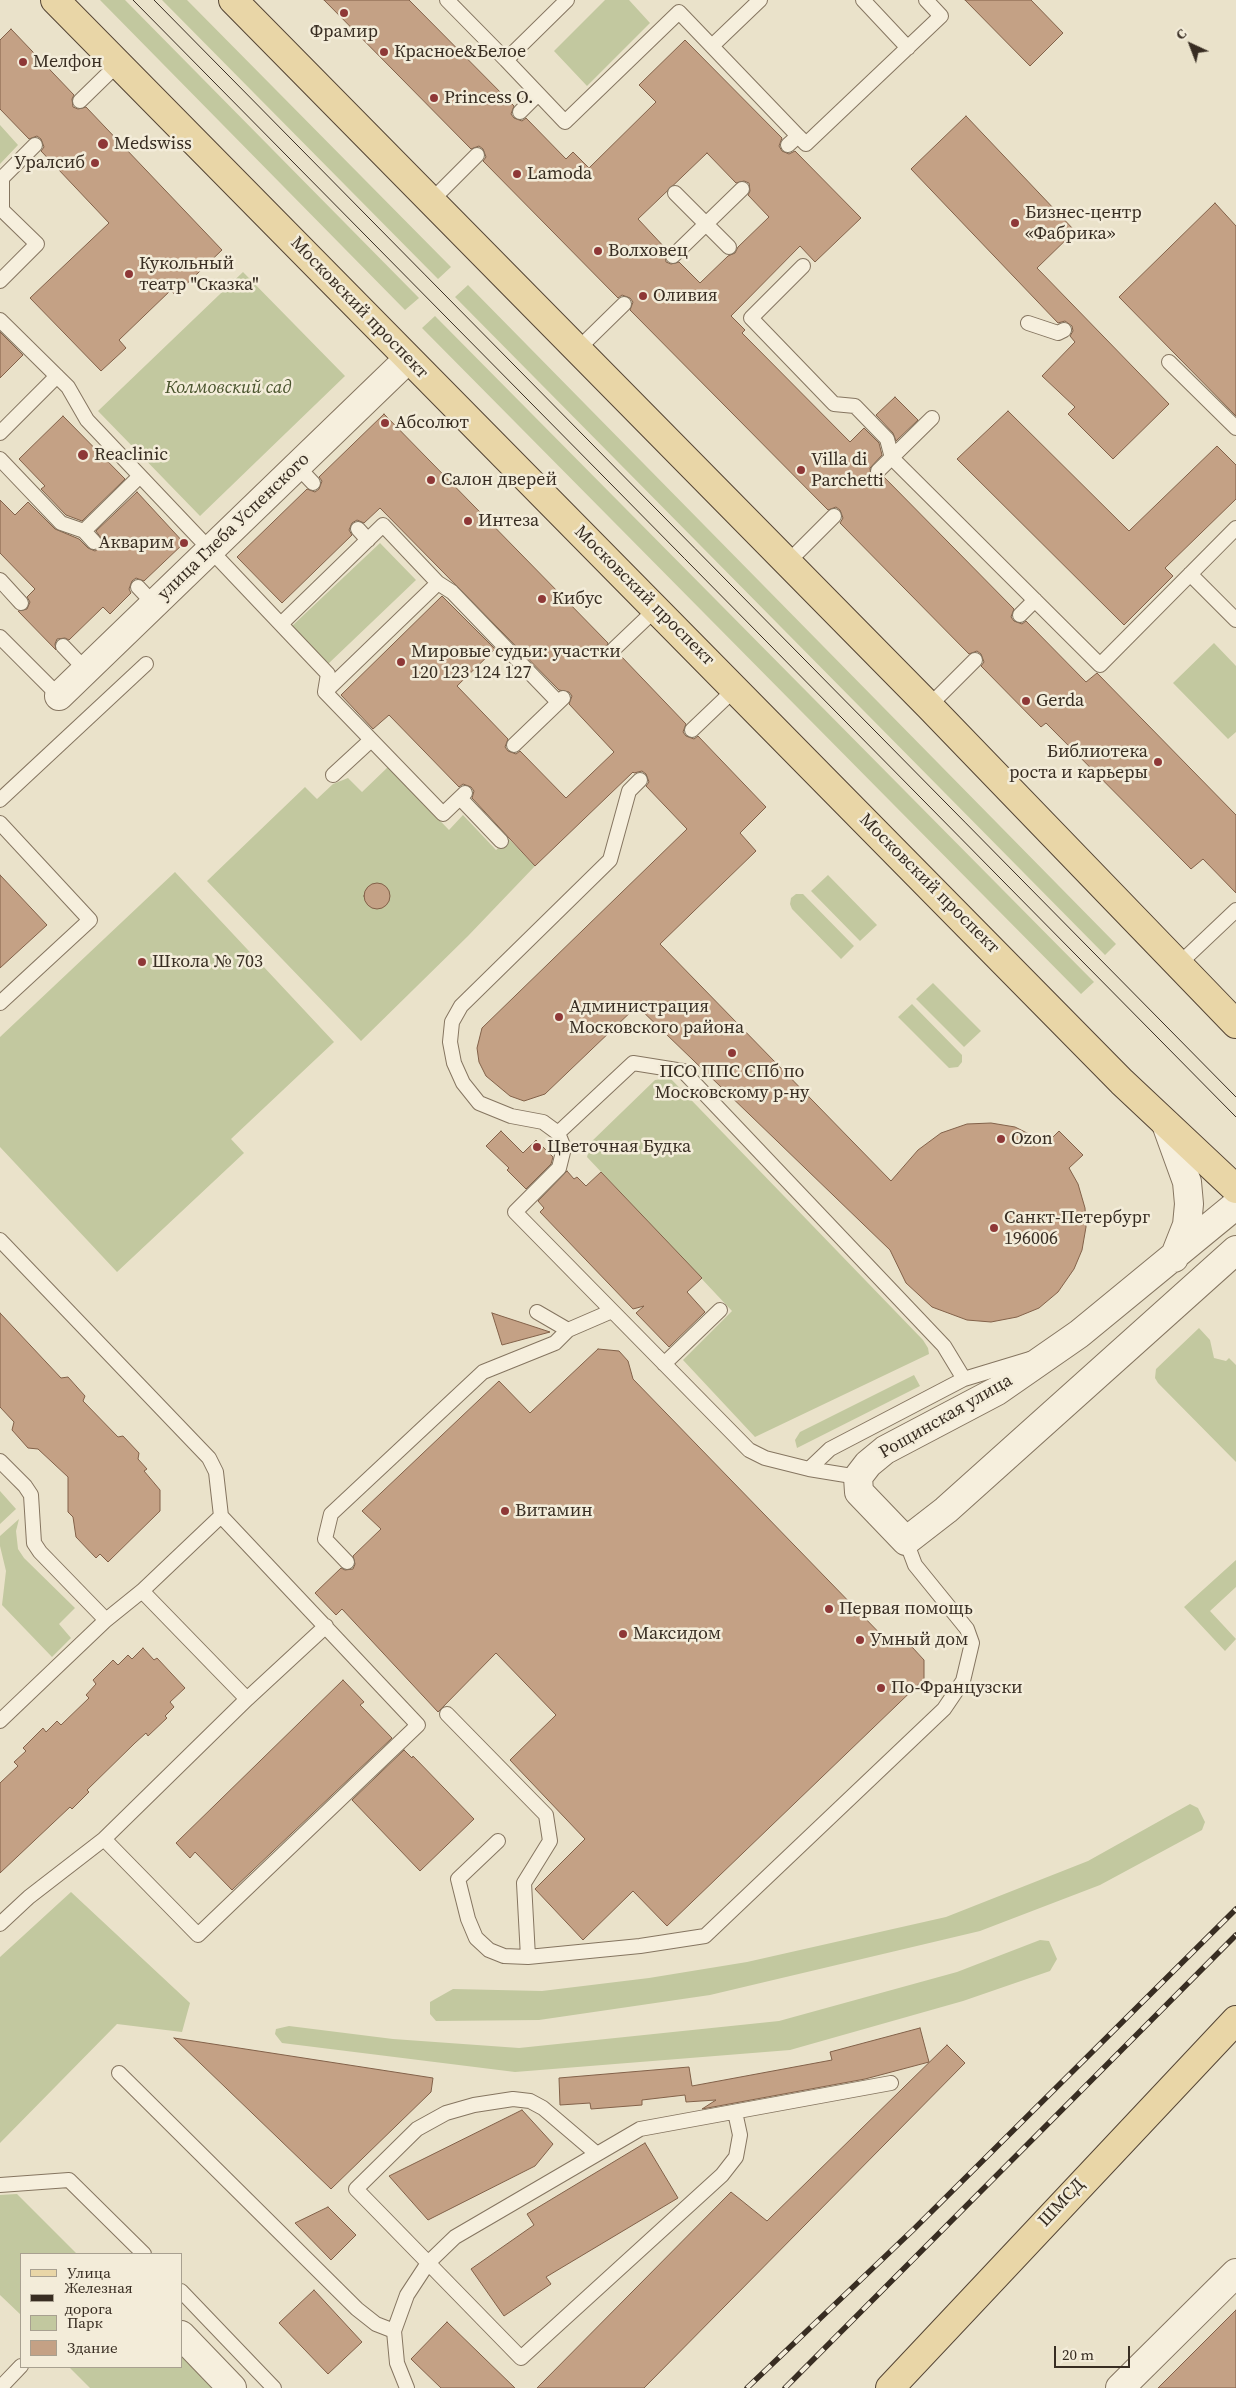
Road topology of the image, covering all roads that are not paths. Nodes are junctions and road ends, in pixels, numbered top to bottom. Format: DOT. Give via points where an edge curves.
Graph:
graph roads {
  1 [pos="55,0"];
  2 [pos="233,0"];
  3 [pos="447,0"];
  4 [pos="567,0"];
  5 [pos="760,0"];
  6 [pos="863,0"];
  7 [pos="926,0"];
  8 [pos="712,46"];
  9 [pos="908,48"];
  10 [pos="506,60"];
  11 [pos="119,63"];
  12 [pos="538,94"];
  13 [pos="80,101"];
  14 [pos="520,112"];
  15 [pos="35,145"];
  16 [pos="477,155"];
  17 [pos="742,189"];
  18 [pos="675,193"];
  19 [pos="431,201"];
  20 [pos="1,211"];
  21 [pos="706,224"];
  22 [pos="728,247"];
  23 [pos="673,256"];
  24 [pos="803,266"];
  25 [pos="0,281"];
  26 [pos="624,304"];
  27 [pos="0,320"];
  28 [pos="1028,323"];
  29 [pos="1064,330"];
  30 [pos="577,350"];
  31 [pos="408,359"];
  32 [pos="1169,362"];
  33 [pos="57,376"];
  34 [pos="932,418"];
  35 [pos="1236,428"];
  36 [pos="0,433"];
  37 [pos="892,458"];
  38 [pos="0,459"];
  39 [pos="878,471"];
  40 [pos="140,476"];
  41 [pos="834,516"];
  42 [pos="1236,528"];
  43 [pos="358,529"];
  44 [pos="84,531"];
  45 [pos="368,540"];
  46 [pos="94,542"];
  47 [pos="210,550"];
  48 [pos="788,563"];
  49 [pos="1190,574"];
  50 [pos="0,580"];
  51 [pos="438,583"];
  52 [pos="1035,600"];
  53 [pos="21,602"];
  54 [pos="656,609"];
  55 [pos="1020,615"];
  56 [pos="1236,620"];
  57 [pos="281,624"];
  58 [pos="0,637"];
  59 [pos="63,646"];
  60 [pos="614,649"];
  61 [pos="975,660"];
  62 [pos="146,664"];
  63 [pos="86,670"];
  64 [pos="735,689"];
  65 [pos="325,692"];
  66 [pos="59,696"];
  67 [pos="929,706"];
  68 [pos="692,730"];
  69 [pos="371,740"];
  70 [pos="514,745"];
  71 [pos="334,775"];
  72 [pos="640,780"];
  73 [pos="0,800"];
  74 [pos="0,823"];
  75 [pos="501,841"];
  76 [pos="1236,910"];
  77 [pos="1179,964"];
  78 [pos="0,1003"];
  79 [pos="1236,1024"];
  80 [pos="1166,1124"];
  81 [pos="558,1133"];
  82 [pos="1236,1188"];
  83 [pos="1236,1205"];
  84 [pos="0,1240"];
  85 [pos="1236,1250"];
  86 [pos="1174,1258"];
  87 [pos="612,1310"];
  88 [pos="720,1310"];
  89 [pos="537,1312"];
  90 [pos="568,1330"];
  91 [pos="1048,1354"];
  92 [pos="664,1364"];
  93 [pos="964,1379"];
  94 [pos="0,1462"];
  95 [pos="809,1468"];
  96 [pos="858,1477"];
  97 [pos="221,1516"];
  98 [pos="906,1541"];
  99 [pos="347,1562"];
  100 [pos="142,1591"];
  101 [pos="106,1620"];
  102 [pos="326,1626"];
  103 [pos="248,1699"];
  104 [pos="448,1714"];
  105 [pos="0,1721"];
  106 [pos="104,1839"];
  107 [pos="498,1841"];
  108 [pos="0,1924"];
  109 [pos="528,1956"];
  110 [pos="1236,2020"];
  111 [pos="1236,2037"];
  112 [pos="119,2073"];
  113 [pos="891,2084"];
  114 [pos="736,2112"];
  115 [pos="597,2154"];
  116 [pos="0,2185"];
  117 [pos="143,2253"];
  118 [pos="428,2263"];
  119 [pos="1236,2273"];
  120 [pos="182,2292"];
  121 [pos="394,2331"];
  122 [pos="182,2336"];
  123 [pos="20,2367"];
  124 [pos="4,2386"];
  125 [pos="232,2388"];
  126 [pos="274,2388"];
  127 [pos="407,2388"];
  128 [pos="890,2388"];
  129 [pos="909,2388"];
  130 [pos="1120,2388"];
  1 -- 11 [label="main road, Московский проспект"];
  2 -- 19 [label="main road"];
  3 -- 10 [label="lane"];
  4 -- 10 [label="lane"];
  5 -- 8 [label="lane"];
  6 -- 9 [label="lane"];
  7 -- 9 [label="lane" via="941,16"];
  8 -- 9 [label="lane" via="793,140 806,144"];
  8 -- 12 [label="lane" via="679,12 565,122"];
  10 -- 12 [label="lane"];
  11 -- 13 [label="lane"];
  11 -- 31 [label="main road, Московский проспект"];
  12 -- 14 [label="lane"];
  15 -- 20 [label="lane" via="2,178"];
  16 -- 19 [label="lane"];
  17 -- 21 [label="lane"];
  18 -- 21 [label="lane"];
  19 -- 30 [label="main road"];
  20 -- 25 [label="lane" via="37,244"];
  21 -- 22 [label="lane"];
  21 -- 23 [label="lane"];
  24 -- 37 [label="lane" via="751,318 834,404 855,406 887,439"];
  26 -- 30 [label="lane"];
  27 -- 33 [label="lane"];
  28 -- 29 [label="lane" via="1058,333"];
  30 -- 48 [label="main road"];
  31 -- 47 [label="street, улица Глеба Успенского" via="305,474"];
  31 -- 54 [label="main road, Московский проспект"];
  32 -- 35 [label="lane"];
  33 -- 36 [label="lane"];
  33 -- 40 [label="lane" via="68,386 87,420"];
  34 -- 37 [label="lane"];
  37 -- 39 [label="lane"];
  37 -- 52 [label="lane"];
  38 -- 44 [label="lane" via="61,523"];
  40 -- 44 [label="lane"];
  40 -- 47 [label="lane"];
  41 -- 48 [label="lane"];
  42 -- 49 [label="lane"];
  43 -- 45 [label="lane"];
  44 -- 46 [label="lane"];
  45 -- 51 [label="lane" via="383,525"];
  45 -- 57 [label="lane"];
  47 -- 57 [label="lane"];
  47 -- 63 [label="street, улица Глеба Успенского" via="146,596"];
  48 -- 67 [label="main road"];
  49 -- 52 [label="lane" via="1100,665"];
  49 -- 56 [label="lane"];
  50 -- 53 [label="lane"];
  51 -- 65 [label="lane"];
  51 -- 70 [label="lane" via="452,592 561,700"];
  52 -- 55 [label="lane"];
  54 -- 60 [label="lane"];
  54 -- 64 [label="main road, Московский проспект"];
  57 -- 65 [label="lane" via="328,674"];
  58 -- 66 [label="lane"];
  59 -- 63 [label="lane"];
  61 -- 67 [label="lane"];
  62 -- 73 [label="lane"];
  63 -- 66 [label="street, улица Глеба Успенского"];
  64 -- 68 [label="lane"];
  64 -- 80 [label="main road, Московский проспект"];
  65 -- 69 [label="lane"];
  67 -- 77 [label="main road"];
  69 -- 71 [label="lane"];
  69 -- 75 [label="lane" via="443,814 462,796"];
  72 -- 81 [label="lane" via="629,791 610,860 461,1006 452,1022 450,1042 454,1064 479,1103 512,1116 543,1122"];
  74 -- 78 [label="lane" via="90,920"];
  76 -- 77 [label="lane"];
  77 -- 79 [label="main road"];
  80 -- 82 [label="main road, Московский проспект"];
  80 -- 86 [label="street" via="1187,1182 1189,1204 1186,1225"];
  81 -- 87 [label="lane" via="564,1148 559,1168 515,1212"];
  81 -- 93 [label="lane" via="633,1062 683,1071 944,1346"];
  83 -- 86 [label="street, Рощинская улица"];
  84 -- 97 [label="lane" via="208,1458 216,1472"];
  85 -- 98 [label="street" via="961,1497"];
  86 -- 91 [label="street, Рощинская улица" via="1112,1309"];
  87 -- 90 [label="lane"];
  87 -- 92 [label="lane"];
  88 -- 92 [label="lane"];
  89 -- 90 [label="lane"];
  90 -- 99 [label="lane" via="555,1343 483,1372 331,1514 325,1539"];
  91 -- 93 [label="lane"];
  91 -- 96 [label="street, Рощинская улица" via="997,1391 885,1450"];
  92 -- 95 [label="lane" via="749,1450 765,1458"];
  93 -- 95 [label="lane" via="830,1448"];
  94 -- 101 [label="lane" via="31,1494 34,1542"];
  95 -- 96 [label="lane"];
  96 -- 98 [label="street" via="859,1492"];
  97 -- 100 [label="lane"];
  97 -- 102 [label="lane"];
  98 -- 109 [label="lane" via="915,1565 967,1629 972,1643 963,1681 944,1709 705,1936 640,1946"];
  100 -- 101 [label="lane"];
  100 -- 103 [label="lane"];
  101 -- 105 [label="lane"];
  102 -- 103 [label="lane"];
  102 -- 106 [label="lane" via="418,1725 398,1745 198,1935"];
  103 -- 106 [label="lane"];
  104 -- 109 [label="lane" via="546,1815 550,1841 524,1883"];
  106 -- 108 [label="lane" via="29,1897"];
  107 -- 109 [label="lane" via="458,1879 468,1919 476,1938 489,1950 504,1956"];
  110 -- 128 [label="main road, ШМСД"];
  111 -- 129 [label="main road, ШМСД"];
  112 -- 121 [label="lane" via="357,2309 376,2324"];
  113 -- 114 [label="lane"];
  114 -- 115 [label="lane" via="640,2129"];
  114 -- 118 [label="lane" via="740,2135 736,2157 722,2175 521,2358"];
  115 -- 118 [label="lane" via="455,2237"];
  115 -- 118 [label="lane" via="543,2108 530,2101 513,2099 474,2105 446,2113 417,2130 356,2189"];
  116 -- 117 [label="lane" via="69,2180"];
  118 -- 121 [label="lane" via="408,2295"];
  119 -- 130 [label="street"];
  120 -- 126 [label="lane"];
  121 -- 127 [label="lane" via="397,2363"];
  122 -- 125 [label="street"];
  123 -- 124 [label="lane"];
}
